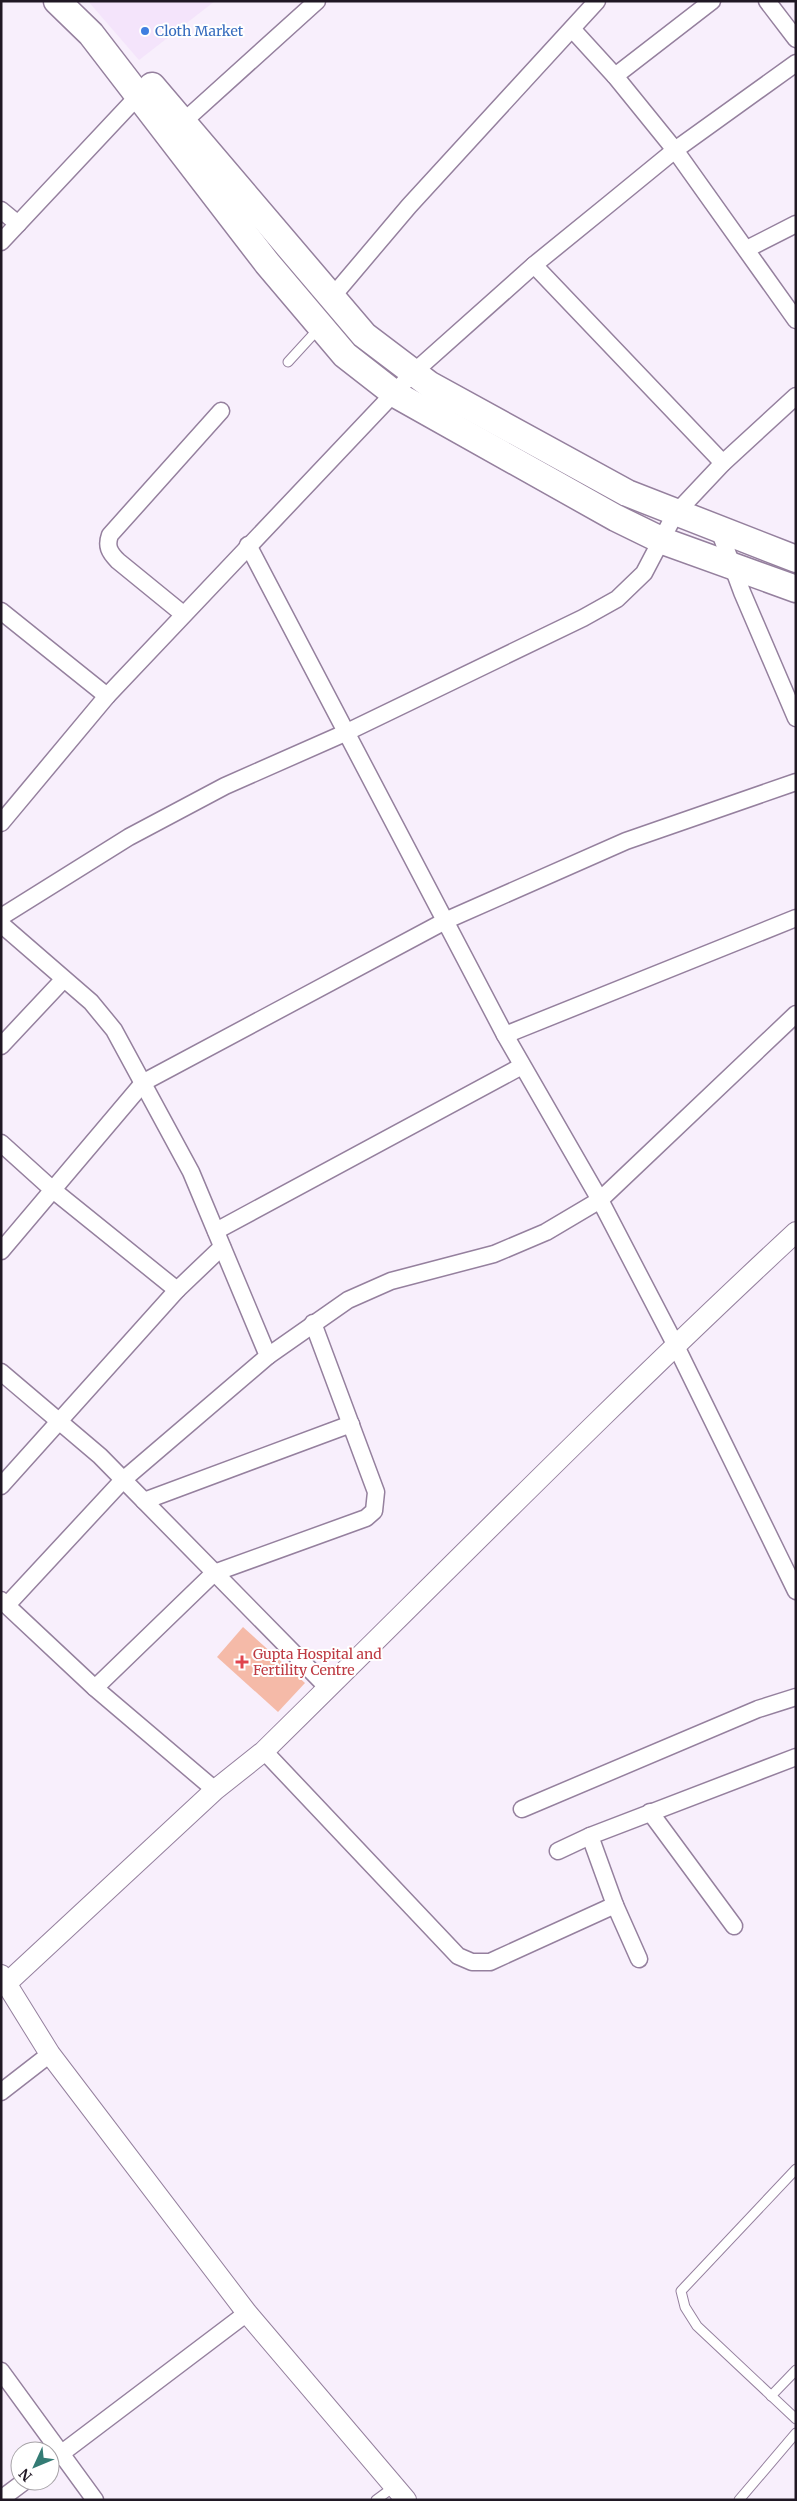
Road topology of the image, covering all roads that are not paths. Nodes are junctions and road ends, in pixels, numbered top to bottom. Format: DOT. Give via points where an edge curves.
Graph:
graph roads {
  1 [pos="57,1"];
  2 [pos="77,1"];
  3 [pos="318,1"];
  4 [pos="597,1"];
  5 [pos="712,1"];
  6 [pos="767,1"];
  7 [pos="572,30"];
  8 [pos="796,39"];
  9 [pos="796,63"];
  10 [pos="615,76"];
  11 [pos="138,96"];
  12 [pos="183,122"];
  13 [pos="675,150"];
  14 [pos="1,210"];
  15 [pos="18,224"];
  16 [pos="796,224"];
  17 [pos="1,242"];
  18 [pos="747,249"];
  19 [pos="534,265"];
  20 [pos="332,297"];
  21 [pos="796,320"];
  22 [pos="320,326"];
  23 [pos="288,362"];
  24 [pos="414,372"];
  25 [pos="395,394"];
  26 [pos="796,396"];
  27 [pos="221,411"];
  28 [pos="723,464"];
  29 [pos="676,514"];
  30 [pos="719,530"];
  31 [pos="663,541"];
  32 [pos="248,545"];
  33 [pos="796,559"];
  34 [pos="732,566"];
  35 [pos="796,590"];
  36 [pos="1,611"];
  37 [pos="183,614"];
  38 [pos="106,696"];
  39 [pos="796,718"];
  40 [pos="345,733"];
  41 [pos="796,782"];
  42 [pos="1,823"];
  43 [pos="1,917"];
  44 [pos="796,918"];
  45 [pos="447,920"];
  46 [pos="1,924"];
  47 [pos="63,980"];
  48 [pos="796,1014"];
  49 [pos="505,1035"];
  50 [pos="1,1046"];
  51 [pos="522,1066"];
  52 [pos="144,1082"];
  53 [pos="1,1143"];
  54 [pos="54,1190"];
  55 [pos="600,1200"];
  56 [pos="216,1231"];
  57 [pos="796,1232"];
  58 [pos="222,1247"];
  59 [pos="1,1251"];
  60 [pos="177,1290"];
  61 [pos="313,1323"];
  62 [pos="675,1344"];
  63 [pos="268,1356"];
  64 [pos="1,1372"];
  65 [pos="60,1422"];
  66 [pos="351,1424"];
  67 [pos="123,1480"];
  68 [pos="1,1486"];
  69 [pos="144,1501"];
  70 [pos="214,1573"];
  71 [pos="796,1591"];
  72 [pos="4,1602"];
  73 [pos="95,1688"];
  74 [pos="328,1688"];
  75 [pos="796,1697"];
  76 [pos="264,1751"];
  77 [pos="796,1757"];
  78 [pos="215,1790"];
  79 [pos="522,1809"];
  80 [pos="650,1812"];
  81 [pos="590,1836"];
  82 [pos="558,1851"];
  83 [pos="616,1905"];
  84 [pos="734,1926"];
  85 [pos="639,1959"];
  86 [pos="4,1979"];
  87 [pos="50,2054"];
  88 [pos="1,2092"];
  89 [pos="796,2169"];
  90 [pos="247,2313"];
  91 [pos="796,2370"];
  92 [pos="1,2371"];
  93 [pos="771,2396"];
  94 [pos="796,2419"];
  95 [pos="796,2433"];
  96 [pos="45,2441"];
  97 [pos="60,2455"];
  98 [pos="60,2462"];
  99 [pos="12,2491"];
  100 [pos="401,2493"];
  101 [pos="1,2499"];
  102 [pos="94,2500"];
  103 [pos="376,2500"];
  104 [pos="739,2500"];
  1 -- 11 [label="main road" via="91,34"];
  2 -- 12 [label="main road"];
  3 -- 12 [label="street"];
  4 -- 7 [label="street"];
  5 -- 10 [label="street"];
  6 -- 8 [label="street"];
  7 -- 10 [label="street"];
  7 -- 20 [label="street" via="408,206"];
  9 -- 13 [label="street"];
  10 -- 13 [label="street"];
  11 -- 15 [label="street"];
  11 -- 22 [label="main road" via="267,264"];
  12 -- 20 [label="main road"];
  13 -- 18 [label="street"];
  13 -- 19 [label="street"];
  14 -- 15 [label="street"];
  15 -- 17 [label="street"];
  16 -- 18 [label="street"];
  18 -- 21 [label="street"];
  19 -- 24 [label="street"];
  19 -- 28 [label="street"];
  20 -- 24 [label="main road" via="364,335"];
  22 -- 23 [label="lane"];
  22 -- 25 [label="main road" via="346,355"];
  24 -- 25 [label="street"];
  24 -- 29 [label="main road" via="430,385 627,493"];
  25 -- 31 [label="main road"];
  25 -- 32 [label="street"];
  26 -- 28 [label="street"];
  27 -- 37 [label="street" via="110,535 107,543 118,561"];
  28 -- 29 [label="street"];
  29 -- 30 [label="main road"];
  29 -- 31 [label="street"];
  30 -- 33 [label="main road"];
  30 -- 34 [label="street"];
  31 -- 34 [label="main road"];
  31 -- 40 [label="street" via="644,573 617,599"];
  32 -- 37 [label="street"];
  32 -- 40 [label="street"];
  34 -- 35 [label="main road"];
  34 -- 39 [label="street"];
  36 -- 38 [label="street"];
  37 -- 38 [label="street"];
  38 -- 42 [label="street"];
  40 -- 43 [label="street" via="225,786 129,837"];
  40 -- 45 [label="street"];
  41 -- 45 [label="street" via="626,841"];
  44 -- 49 [label="street"];
  45 -- 49 [label="street"];
  45 -- 52 [label="street"];
  46 -- 47 [label="street"];
  47 -- 50 [label="street"];
  47 -- 52 [label="street" via="91,1002 114,1030"];
  48 -- 55 [label="street"];
  49 -- 51 [label="street"];
  51 -- 55 [label="street"];
  51 -- 56 [label="street"];
  52 -- 54 [label="street"];
  52 -- 56 [label="street" via="191,1172"];
  53 -- 54 [label="street"];
  54 -- 59 [label="street"];
  54 -- 60 [label="street"];
  55 -- 61 [label="street" via="546,1232 494,1254 391,1281 348,1300"];
  55 -- 62 [label="street"];
  56 -- 58 [label="street"];
  57 -- 62 [label="street"];
  58 -- 60 [label="street"];
  58 -- 63 [label="street"];
  60 -- 65 [label="street"];
  61 -- 63 [label="street"];
  61 -- 66 [label="street"];
  62 -- 71 [label="street"];
  62 -- 74 [label="street"];
  63 -- 67 [label="street"];
  64 -- 65 [label="street"];
  65 -- 67 [label="street"];
  65 -- 68 [label="street"];
  66 -- 69 [label="street"];
  66 -- 70 [label="street" via="376,1492 374,1511 366,1518"];
  67 -- 69 [label="street"];
  67 -- 72 [label="street"];
  69 -- 70 [label="street"];
  70 -- 73 [label="street"];
  70 -- 74 [label="street"];
  72 -- 73 [label="street"];
  73 -- 78 [label="street"];
  74 -- 76 [label="street"];
  75 -- 79 [label="street"];
  76 -- 78 [label="street"];
  76 -- 83 [label="street" via="458,1956 472,1962 490,1962"];
  77 -- 80 [label="street"];
  78 -- 86 [label="street"];
  80 -- 81 [label="street"];
  80 -- 84 [label="street"];
  81 -- 82 [label="street"];
  81 -- 83 [label="street"];
  83 -- 85 [label="street"];
  86 -- 87 [label="street"];
  87 -- 88 [label="street"];
  87 -- 90 [label="street"];
  89 -- 93 [label="lane" via="681,2291 685,2307 697,2326"];
  90 -- 97 [label="street"];
  90 -- 100 [label="street"];
  91 -- 93 [label="lane"];
  92 -- 96 [label="street"];
  93 -- 94 [label="lane"];
  95 -- 104 [label="lane"];
  98 -- 102 [label="street"];
  99 -- 101 [label="street"];
  100 -- 103 [label="lane"];
}
